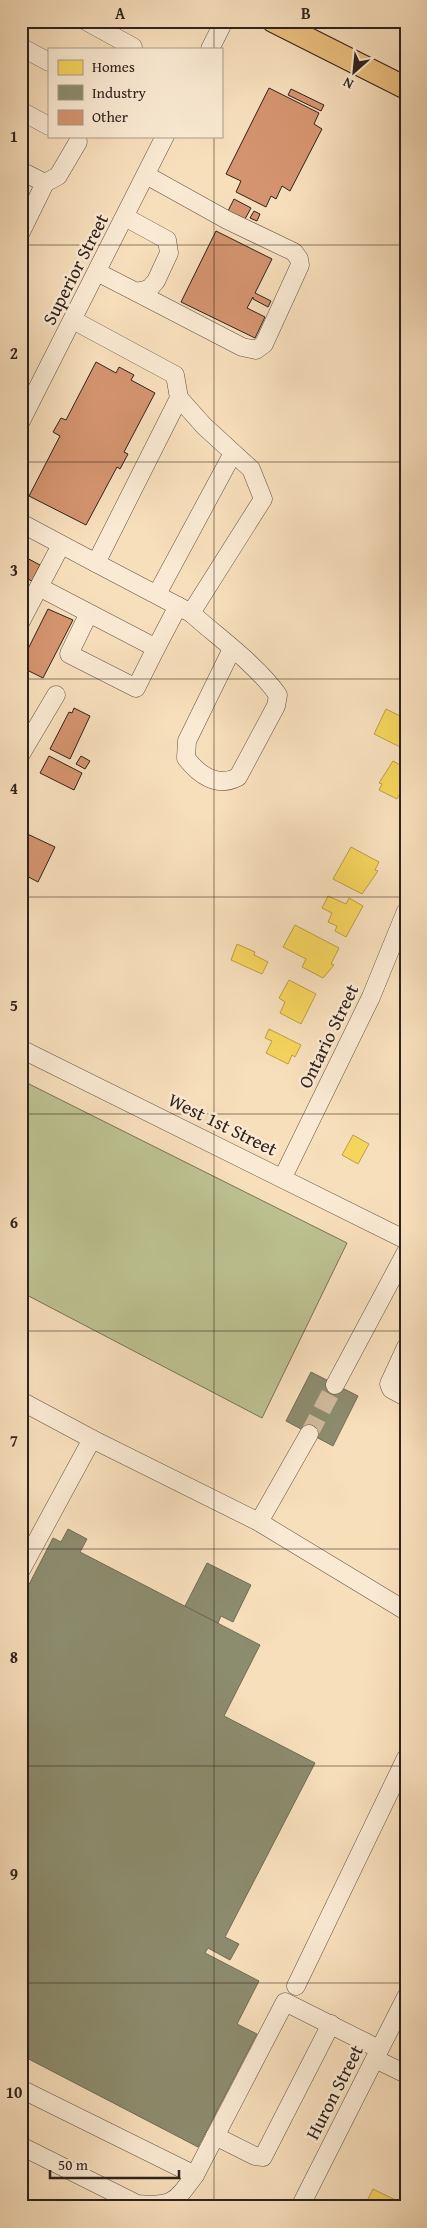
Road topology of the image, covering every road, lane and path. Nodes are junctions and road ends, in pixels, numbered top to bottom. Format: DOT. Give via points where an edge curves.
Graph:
graph roads {
  1 [pos="86,21"];
  2 [pos="224,21"];
  3 [pos="272,21"];
  4 [pos="21,46"];
  5 [pos="132,48"];
  6 [pos="210,48"];
  7 [pos="48,61"];
  8 [pos="406,88"];
  9 [pos="21,111"];
  10 [pos="48,125"];
  11 [pos="75,138"];
  12 [pos="164,138"];
  13 [pos="21,171"];
  14 [pos="146,175"];
  15 [pos="45,184"];
  16 [pos="125,217"];
  17 [pos="21,232"];
  18 [pos="97,272"];
  19 [pos="136,292"];
  20 [pos="73,320"];
  21 [pos="179,398"];
  22 [pos="21,421"];
  23 [pos="234,453"];
  24 [pos="21,523"];
  25 [pos="62,545"];
  26 [pos="96,563"];
  27 [pos="39,587"];
  28 [pos="157,594"];
  29 [pos="185,609"];
  30 [pos="89,613"];
  31 [pos="21,621"];
  32 [pos="156,648"];
  33 [pos="232,649"];
  34 [pos="56,695"];
  35 [pos="21,754"];
  36 [pos="406,911"];
  37 [pos="399,953"];
  38 [pos="21,1049"];
  39 [pos="283,1177"];
  40 [pos="406,1240"];
  41 [pos="406,1252"];
  42 [pos="406,1347"];
  43 [pos="335,1385"];
  44 [pos="406,1397"];
  45 [pos="21,1401"];
  46 [pos="310,1434"];
  47 [pos="92,1439"];
  48 [pos="259,1522"];
  49 [pos="21,1570"];
  50 [pos="406,1611"];
  51 [pos="406,1758"];
  52 [pos="296,1986"];
  53 [pos="406,1997"];
  54 [pos="331,2024"];
  55 [pos="377,2054"];
  56 [pos="406,2074"];
  57 [pos="21,2089"];
  58 [pos="215,2136"];
  59 [pos="21,2146"];
  60 [pos="195,2175"];
  61 [pos="300,2207"];
  1 -- 5 [label="street"];
  2 -- 6 [label="street"];
  3 -- 8 [label="main road"];
  4 -- 7 [label="street"];
  9 -- 10 [label="street"];
  11 -- 15 [label="street" via="58,176"];
  12 -- 14 [label="street, Superior Street"];
  13 -- 15 [label="street"];
  14 -- 16 [label="street, Superior Street"];
  14 -- 19 [label="street" via="227,220 294,252 300,265 264,344 256,350 242,347"];
  15 -- 17 [label="street"];
  16 -- 18 [label="street, Superior Street"];
  16 -- 19 [label="street" via="167,240 169,253 156,281 149,289"];
  18 -- 19 [label="street"];
  18 -- 20 [label="street, Superior Street"];
  20 -- 21 [label="street" via="175,375"];
  20 -- 22 [label="street, Superior Street"];
  21 -- 23 [label="street"];
  21 -- 26 [label="street"];
  23 -- 28 [label="street"];
  23 -- 29 [label="street" via="251,469 263,498"];
  24 -- 25 [label="street"];
  25 -- 26 [label="street"];
  25 -- 27 [label="street"];
  26 -- 28 [label="street"];
  27 -- 30 [label="street"];
  27 -- 31 [label="street"];
  28 -- 29 [label="street"];
  29 -- 32 [label="street"];
  29 -- 33 [label="street"];
  30 -- 32 [label="street"];
  30 -- 32 [label="street" via="69,654 136,688"];
  33 -- 33 [label="street" via="269,682 278,696 276,706 238,777 228,782 196,771 186,758 187,741"];
  34 -- 35 [label="street"];
  36 -- 37 [label="street, Ontario Street"];
  37 -- 39 [label="street, Ontario Street"];
  38 -- 39 [label="street, West 1st Street"];
  39 -- 40 [label="street, West 1st Street"];
  41 -- 43 [label="street"];
  42 -- 44 [label="street" via="389,1384 391,1389"];
  45 -- 47 [label="street"];
  46 -- 48 [label="street"];
  47 -- 48 [label="street"];
  47 -- 49 [label="street"];
  48 -- 50 [label="street"];
  51 -- 52 [label="street"];
  53 -- 55 [label="street, Huron Street"];
  54 -- 55 [label="street"];
  54 -- 58 [label="street" via="263,2157"];
  54 -- 58 [label="street" via="285,2002"];
  55 -- 56 [label="street"];
  55 -- 61 [label="street, Huron Street"];
  57 -- 60 [label="street"];
  58 -- 60 [label="street"];
  59 -- 60 [label="street" via="137,2204 155,2206 177,2200"];
}
